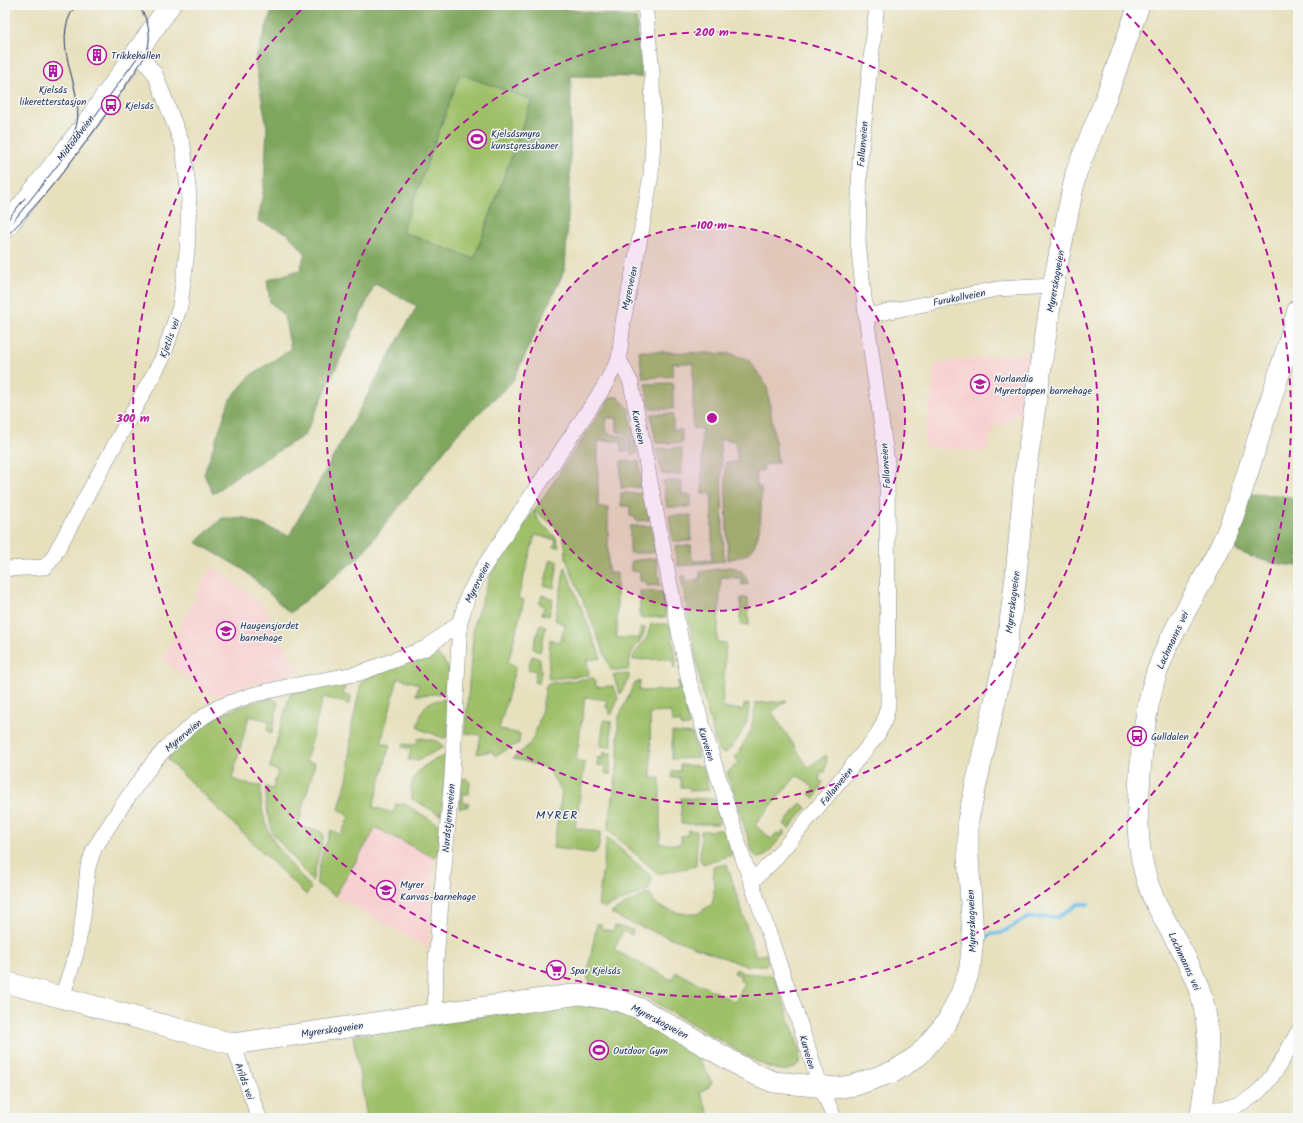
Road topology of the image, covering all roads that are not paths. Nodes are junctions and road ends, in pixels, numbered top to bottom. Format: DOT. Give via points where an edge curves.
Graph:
graph roads {
  1 [pos="170,5"];
  2 [pos="645,5"];
  3 [pos="877,5"];
  4 [pos="1139,5"];
  5 [pos="137,52"];
  6 [pos="5,228"];
  7 [pos="1053,286"];
  8 [pos="1298,310"];
  9 [pos="866,316"];
  10 [pos="619,359"];
  11 [pos="5,569"];
  12 [pos="460,622"];
  13 [pos="752,881"];
  14 [pos="5,982"];
  15 [pos="62,997"];
  16 [pos="434,1014"];
  17 [pos="1298,1032"];
  18 [pos="233,1044"];
  19 [pos="822,1086"];
  20 [pos="1201,1114"];
  21 [pos="259,1118"];
  22 [pos="834,1118"];
  1 -- 5 [label="street, Midtoddveien"];
  2 -- 10 [label="street, Myrerveien" via="652,72 652,157 641,233 623,322"];
  3 -- 9 [label="street, Fallanveien" via="860,159 858,242"];
  4 -- 7 [label="street, Myrerskogveien" via="1076,173"];
  5 -- 6 [label="street, Midtoddveien" via="85,126"];
  5 -- 11 [label="street, Kjetils vei" via="155,74 182,146 188,196 187,252 180,306 163,357 52,558 45,567"];
  7 -- 9 [label="street, Furukollveien" via="997,290"];
  7 -- 19 [label="street, Myrerskogveien" via="1026,474 1006,652 968,820 973,936 970,968 947,1022 919,1055 896,1071 855,1086"];
  8 -- 20 [label="street, Lachmanns vei" via="1231,521 1217,553 1163,654 1152,690 1145,731 1138,806 1139,845 1144,871 1154,899 1193,973 1203,1000 1208,1034"];
  9 -- 13 [label="street, Fallanveien" via="887,462 888,706 884,722 876,737 778,856"];
  10 -- 12 [label="street, Myrerveien" via="602,390 481,571 468,594"];
  10 -- 13 [label="street, Kurveien" via="631,383 688,677"];
  12 -- 15 [label="street, Myrerveien" via="426,648 360,673 252,695 227,704 197,721 167,747 155,760 94,849 88,867 76,954"];
  12 -- 16 [label="street, Nordstjerneveien" via="452,776 436,960"];
  13 -- 19 [label="street, Kurveien" via="815,1074"];
  14 -- 15 [label="street, Myrerskogveien"];
  15 -- 18 [label="street, Myrerskogveien"];
  16 -- 18 [label="street, Myrerskogveien"];
  16 -- 19 [label="street, Myrerskogveien" via="580,994 599,996 642,1009 754,1074 774,1082"];
  17 -- 20 [label="street" via="1276,1072 1257,1094 1228,1109"];
  18 -- 21 [label="street, Arilds vei"];
  19 -- 22 [label="street, Kurveien"];
}
